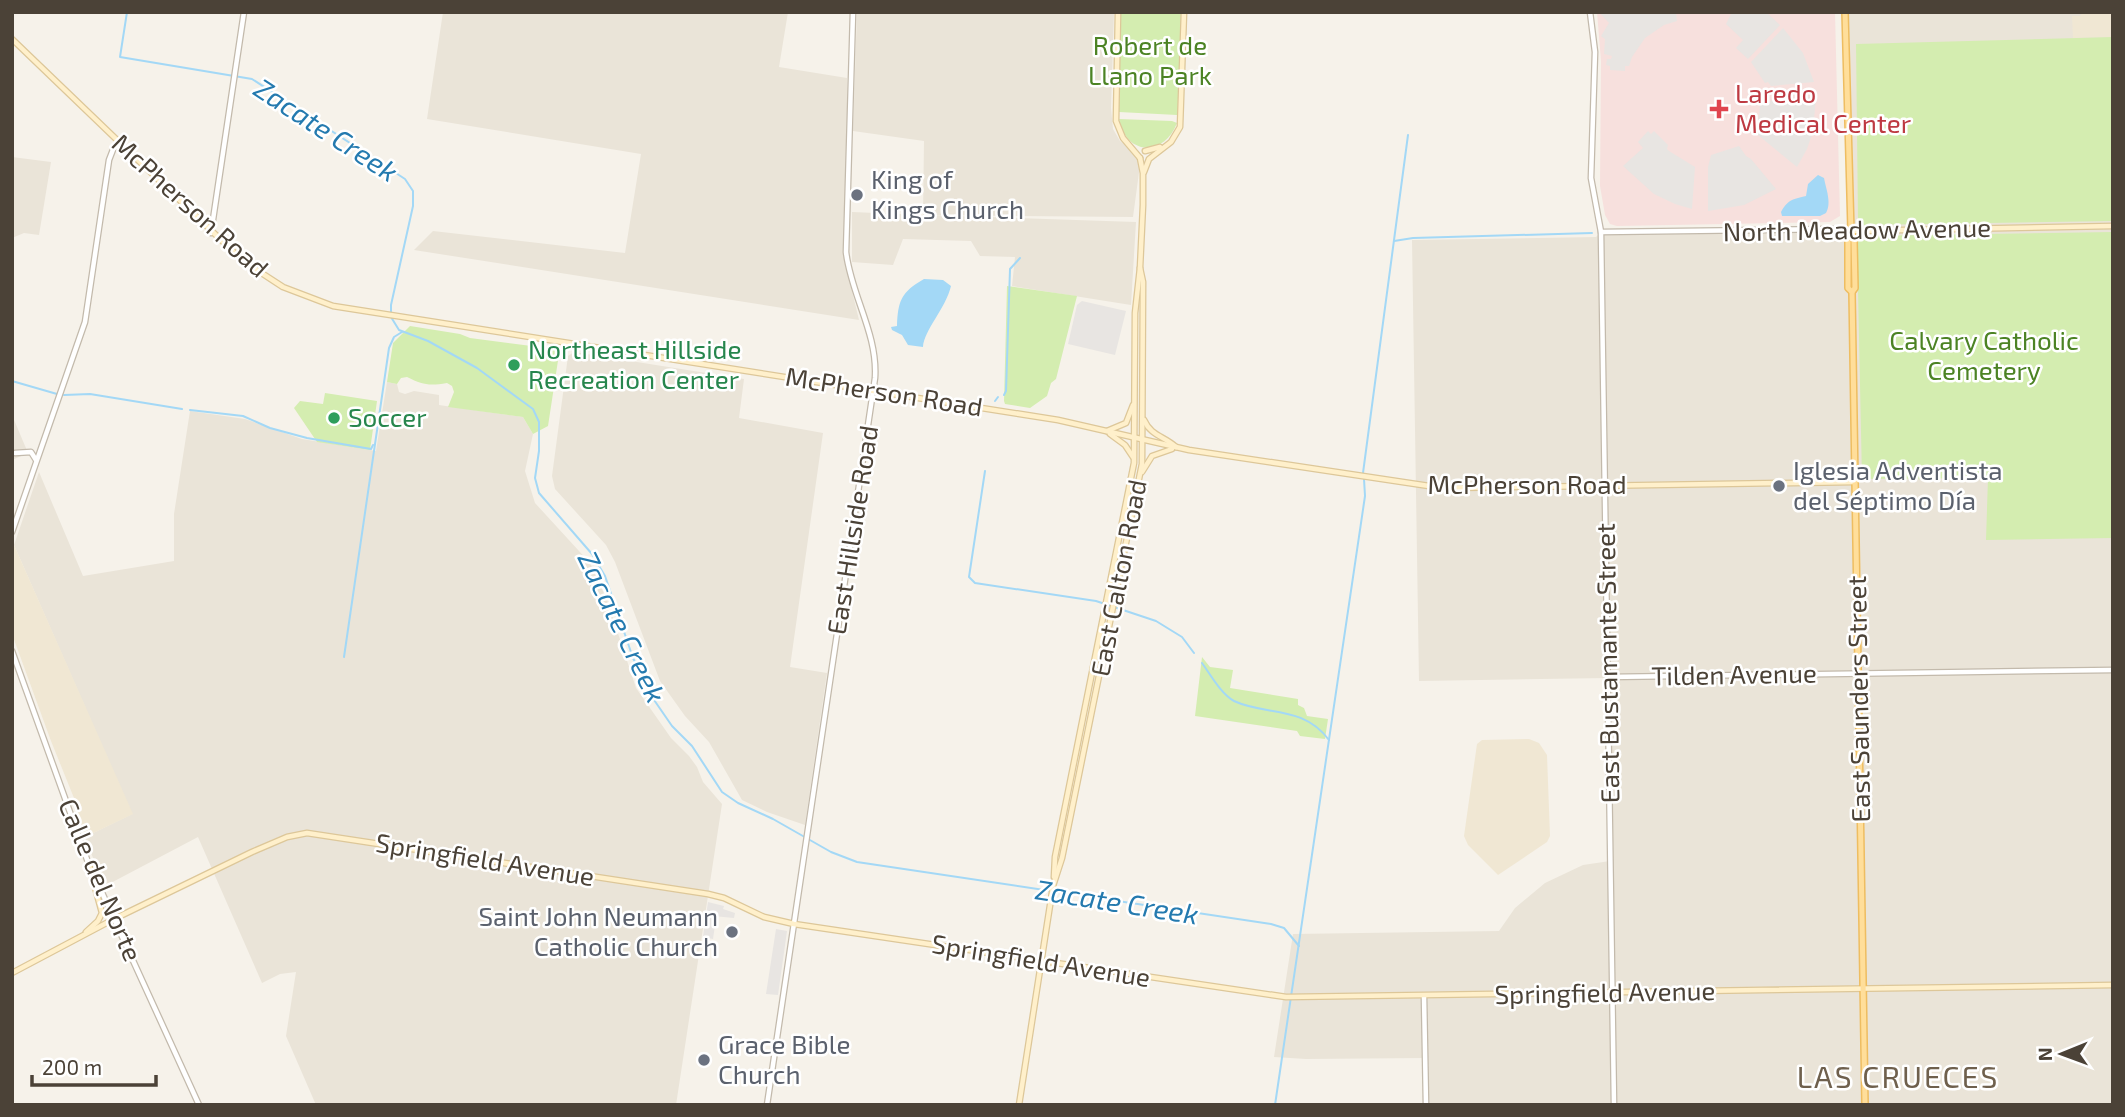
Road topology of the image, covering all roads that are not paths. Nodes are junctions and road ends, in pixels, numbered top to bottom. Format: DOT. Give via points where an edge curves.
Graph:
graph roads {
  1 [pos="244,12"];
  2 [pos="853,12"];
  3 [pos="1118,12"];
  4 [pos="1184,12"];
  5 [pos="1590,12"];
  6 [pos="1844,12"];
  7 [pos="12,39"];
  8 [pos="119,142"];
  9 [pos="1128,144"];
  10 [pos="1164,146"];
  11 [pos="1145,151"];
  12 [pos="1140,158"];
  13 [pos="1149,159"];
  14 [pos="1143,173"];
  15 [pos="2113,226"];
  16 [pos="1851,231"];
  17 [pos="1601,232"];
  18 [pos="211,233"];
  19 [pos="1140,268"];
  20 [pos="1135,313"];
  21 [pos="1142,314"];
  22 [pos="874,391"];
  23 [pos="1134,400"];
  24 [pos="1142,416"];
  25 [pos="1106,431"];
  26 [pos="1135,439"];
  27 [pos="1143,441"];
  28 [pos="1176,448"];
  29 [pos="15,453"];
  30 [pos="1134,463"];
  31 [pos="36,465"];
  32 [pos="1139,479"];
  33 [pos="1855,482"];
  34 [pos="1605,486"];
  35 [pos="1125,509"];
  36 [pos="1131,515"];
  37 [pos="1121,529"];
  38 [pos="1128,531"];
  39 [pos="12,532"];
  40 [pos="1112,575"];
  41 [pos="1119,577"];
  42 [pos="12,652"];
  43 [pos="2113,670"];
  44 [pos="1858,673"];
  45 [pos="1091,677"];
  46 [pos="1608,677"];
  47 [pos="1098,679"];
  48 [pos="1066,803"];
  49 [pos="1073,805"];
  50 [pos="89,864"];
  51 [pos="1053,885"];
  52 [pos="114,919"];
  53 [pos="794,924"];
  54 [pos="79,938"];
  55 [pos="1041,961"];
  56 [pos="12,973"];
  57 [pos="2113,985"];
  58 [pos="1863,988"];
  59 [pos="1613,992"];
  60 [pos="1424,996"];
  61 [pos="199,1105"];
  62 [pos="768,1105"];
  63 [pos="1019,1105"];
  64 [pos="1426,1105"];
  65 [pos="1614,1105"];
  66 [pos="1865,1105"];
  1 -- 18 [label="street"];
  2 -- 22 [label="street, East Hillside Road" via="846,252 873,347"];
  3 -- 9 [label="main road" via="1115,113 1118,130"];
  4 -- 10 [label="main road, East Calton Road" via="1181,120 1177,134"];
  5 -- 17 [label="street, East Bustamante Street" via="1595,43 1591,178"];
  6 -- 16 [label="main road, East Saunders Street"];
  7 -- 8 [label="main road, McPherson Road"];
  8 -- 18 [label="main road, McPherson Road"];
  8 -- 31 [label="street" via="109,160 85,322"];
  9 -- 11 [label="main road"];
  9 -- 12 [label="main road"];
  10 -- 11 [label="main road"];
  10 -- 13 [label="main road, East Calton Road"];
  11 -- 12 [label="main road"];
  11 -- 13 [label="main road"];
  12 -- 13 [label="main road"];
  12 -- 14 [label="main road, East Calton Road"];
  13 -- 14 [label="main road, East Calton Road"];
  14 -- 19 [label="main road, East Calton Road"];
  15 -- 16 [label="main road, North Meadow Avenue"];
  16 -- 17 [label="street, North Meadow Avenue"];
  16 -- 33 [label="main road, East Saunders Street" via="1847,242"];
  17 -- 34 [label="street, East Bustamante Street"];
  18 -- 22 [label="main road, McPherson Road" via="250,267 294,293 333,306"];
  19 -- 20 [label="main road, East Calton Road"];
  19 -- 21 [label="main road, East Calton Road"];
  20 -- 21 [label="main road"];
  20 -- 23 [label="main road, East Calton Road"];
  21 -- 24 [label="main road, East Calton Road"];
  22 -- 25 [label="main road, McPherson Road" via="1058,419"];
  22 -- 53 [label="street, East Hillside Road"];
  23 -- 25 [label="main road" via="1126,423"];
  23 -- 26 [label="main road, East Calton Road"];
  24 -- 27 [label="main road, East Calton Road"];
  24 -- 28 [label="main road" via="1151,432"];
  25 -- 26 [label="main road, McPherson Road"];
  25 -- 30 [label="main road" via="1130,450"];
  26 -- 27 [label="main road, McPherson Road"];
  26 -- 30 [label="main road, East Calton Road"];
  27 -- 28 [label="main road, McPherson Road"];
  27 -- 32 [label="main road, East Calton Road"];
  28 -- 32 [label="main road" via="1152,456"];
  28 -- 34 [label="main road, McPherson Road" via="1449,488"];
  29 -- 31 [label="street" via="32,452"];
  30 -- 35 [label="main road, East Calton Road"];
  31 -- 39 [label="street"];
  32 -- 36 [label="main road, East Calton Road"];
  33 -- 34 [label="main road, McPherson Road"];
  33 -- 44 [label="main road, East Saunders Street"];
  34 -- 46 [label="street, East Bustamante Street"];
  35 -- 36 [label="main road"];
  35 -- 37 [label="main road, East Calton Road"];
  36 -- 38 [label="main road, East Calton Road"];
  37 -- 38 [label="main road"];
  37 -- 40 [label="main road, East Calton Road"];
  38 -- 41 [label="main road, East Calton Road"];
  40 -- 41 [label="main road"];
  40 -- 45 [label="main road, East Calton Road"];
  41 -- 47 [label="main road, East Calton Road"];
  42 -- 50 [label="street, Calle del Norte"];
  43 -- 44 [label="street, Tilden Avenue"];
  44 -- 46 [label="street, Tilden Avenue"];
  44 -- 58 [label="main road, East Saunders Street"];
  45 -- 47 [label="main road"];
  45 -- 48 [label="main road, East Calton Road"];
  46 -- 59 [label="street, East Bustamante Street"];
  47 -- 49 [label="main road, East Calton Road"];
  48 -- 49 [label="main road"];
  48 -- 51 [label="main road, East Calton Road"];
  49 -- 51 [label="main road, East Calton Road"];
  50 -- 52 [label="street, Calle del Norte"];
  50 -- 54 [label="main road" via="102,913"];
  51 -- 55 [label="main road, East Calton Road"];
  52 -- 53 [label="main road, Springfield Avenue" via="287,836 307,833 708,894 764,918"];
  52 -- 54 [label="main road, Springfield Avenue"];
  52 -- 61 [label="street, Calle del Norte"];
  53 -- 55 [label="main road, Springfield Avenue"];
  53 -- 62 [label="street, East Hillside Road"];
  54 -- 56 [label="main road, Springfield Avenue"];
  55 -- 60 [label="main road, Springfield Avenue" via="1286,997"];
  55 -- 63 [label="main road, East Calton Road"];
  57 -- 58 [label="main road, Springfield Avenue"];
  58 -- 59 [label="main road, Springfield Avenue"];
  58 -- 66 [label="main road, East Saunders Street"];
  59 -- 60 [label="main road, Springfield Avenue"];
  59 -- 65 [label="street, East Bustamante Street"];
  60 -- 64 [label="street"];
}
